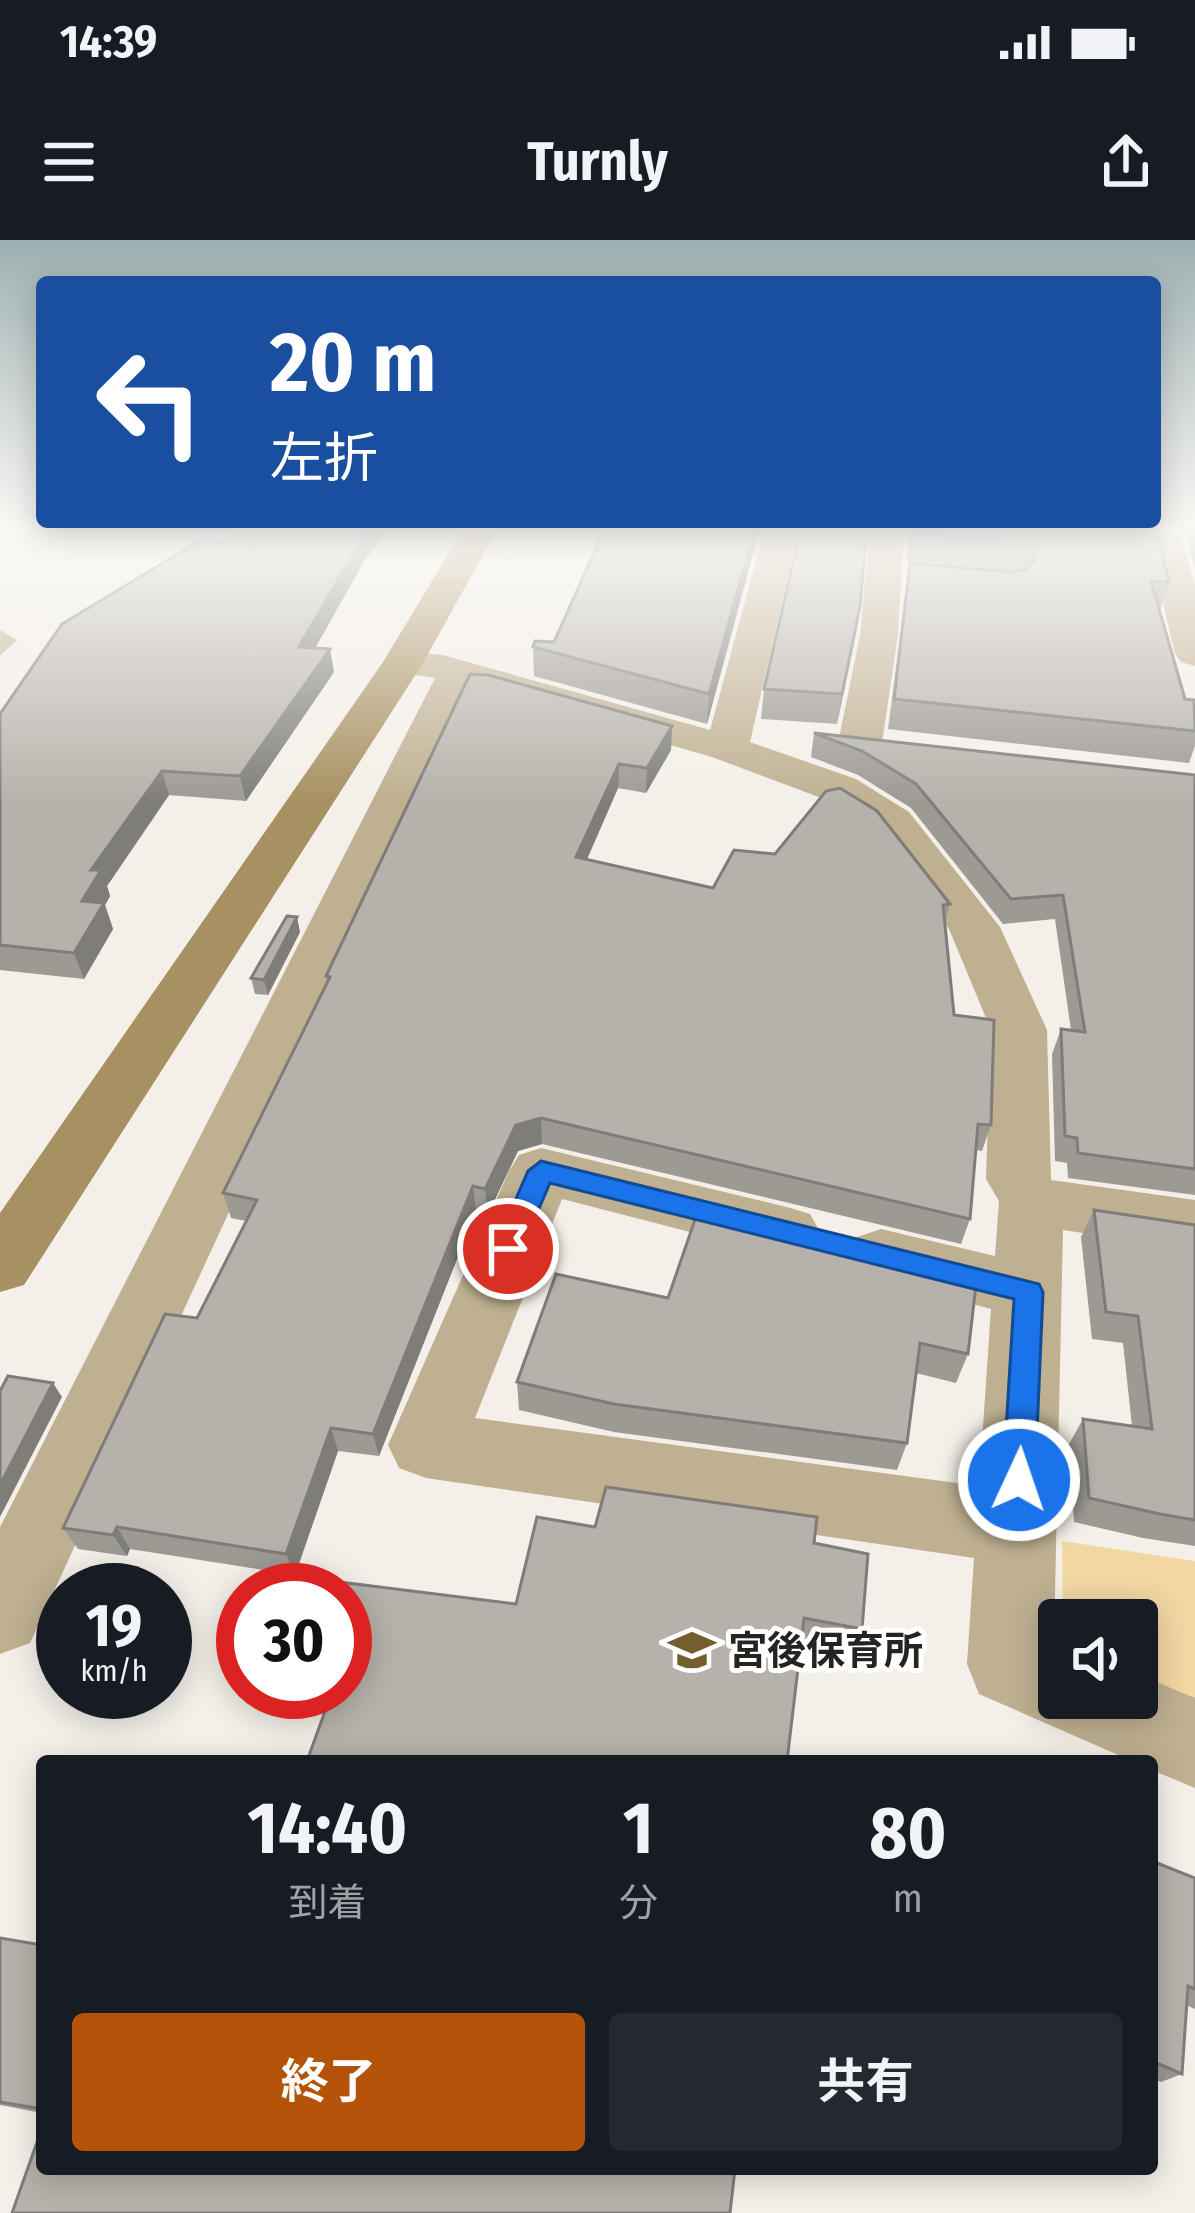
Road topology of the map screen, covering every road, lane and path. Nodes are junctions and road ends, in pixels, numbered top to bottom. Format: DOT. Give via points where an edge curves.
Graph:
graph roads {
  1 [pos="448,620"];
  2 [pos="759,620"];
  3 [pos="880,620"];
  4 [pos="1190,620"];
  5 [pos="0,636"];
  6 [pos="0,650"];
  7 [pos="1195,654"];
  8 [pos="431,668"];
  9 [pos="860,743"];
  10 [pos="727,748"];
  11 [pos="904,748"];
  12 [pos="1031,1201"];
  13 [pos="1195,1225"];
  14 [pos="6,1247"];
  15 [pos="1029,1292"];
  16 [pos="1017,1528"];
  17 [pos="0,1614"];
  18 [pos="1038,1675"];
  19 [pos="1139,1719"];
  20 [pos="1195,1743"];
  1 -- 8 [label="street"];
  2 -- 10 [label="street"];
  3 -- 9 [label="street"];
  4 -- 7 [label="street"];
  5 -- 6 [label="lane" via="7,640"];
  8 -- 10 [label="street"];
  8 -- 14 [label="street"];
  8 -- 17 [label="street"];
  9 -- 10 [label="street" via="766,733"];
  9 -- 11 [label="street"];
  10 -- 12 [label="street" via="840,789 892,822 974,927 1019,1030 1018,1179"];
  12 -- 13 [label="street"];
  12 -- 15 [label="street"];
  15 -- 16 [label="street"];
  15 -- 16 [label="street" via="541,1171 426,1445"];
  16 -- 18 [label="street" via="1010,1664"];
  19 -- 20 [label="street"];
}
